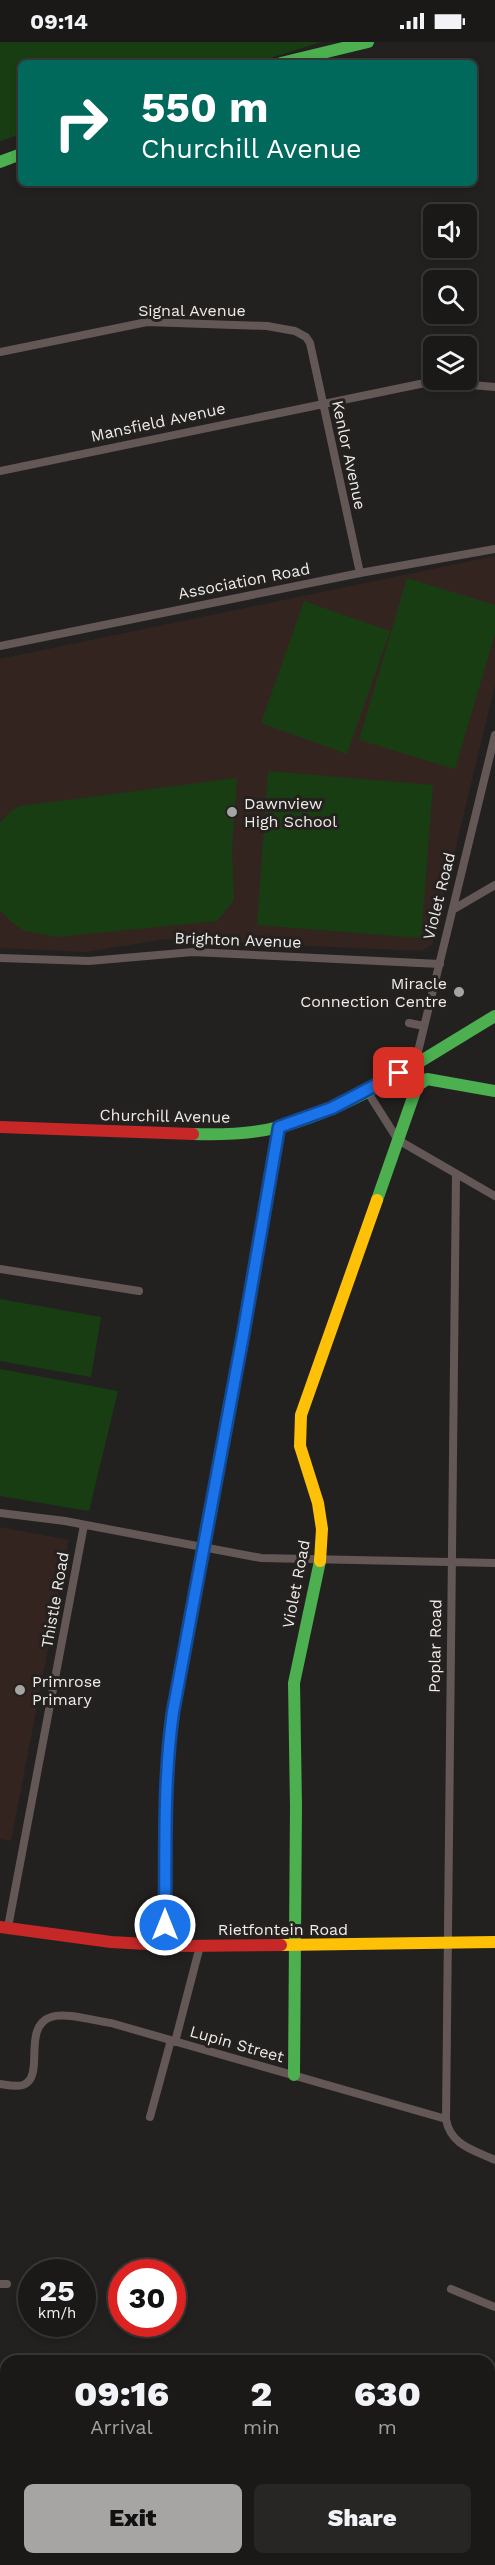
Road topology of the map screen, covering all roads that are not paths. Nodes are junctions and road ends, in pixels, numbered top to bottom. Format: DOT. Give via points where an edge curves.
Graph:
graph roads {
  1 [pos="368,42"];
  2 [pos="293,60"];
  3 [pos="18,155"];
  4 [pos="0,162"];
  5 [pos="310,343"];
  6 [pos="0,352"];
  7 [pos="495,387"];
  8 [pos="323,403"];
  9 [pos="0,471"];
  10 [pos="495,549"];
  11 [pos="360,573"];
  12 [pos="0,646"];
  13 [pos="494,740"];
  14 [pos="495,885"];
  15 [pos="454,909"];
  16 [pos="0,958"];
  17 [pos="440,964"];
  18 [pos="495,1016"];
  19 [pos="409,1023"];
  20 [pos="424,1026"];
  21 [pos="415,1064"];
  22 [pos="368,1091"];
  23 [pos="495,1091"];
  24 [pos="0,1127"];
  25 [pos="279,1127"];
  26 [pos="398,1140"];
  27 [pos="456,1174"];
  28 [pos="495,1196"];
  29 [pos="0,1269"];
  30 [pos="139,1291"];
  31 [pos="0,1507"];
  32 [pos="0,1513"];
  33 [pos="22,1514"];
  34 [pos="84,1526"];
  35 [pos="202,1548"];
  36 [pos="320,1561"];
  37 [pos="450,1562"];
  38 [pos="495,1563"];
  39 [pos="4,1927"];
  40 [pos="495,1942"];
  41 [pos="447,1944"];
  42 [pos="165,1945"];
  43 [pos="200,1946"];
  44 [pos="294,1946"];
  45 [pos="173,2041"];
  46 [pos="294,2075"];
  47 [pos="0,2084"];
  48 [pos="150,2116"];
  49 [pos="446,2119"];
  50 [pos="495,2160"];
  51 [pos="452,2289"];
  52 [pos="495,2307"];
  1 -- 2 [label="street"];
  3 -- 4 [label="street"];
  5 -- 6 [label="street, Signal Avenue" via="295,331 267,326 147,322"];
  5 -- 8 [label="street, Kenlor Avenue"];
  7 -- 8 [label="street, Mansfield Avenue" via="437,382"];
  8 -- 9 [label="street, Mansfield Avenue"];
  8 -- 11 [label="street, Kenlor Avenue"];
  10 -- 11 [label="street, Association Road"];
  11 -- 12 [label="street, Association Road"];
  13 -- 15 [label="street, Violet Road"];
  14 -- 15 [label="street"];
  15 -- 17 [label="street, Violet Road"];
  16 -- 17 [label="street, Brighton Avenue" via="89,961 193,952"];
  17 -- 20 [label="street, Violet Road"];
  18 -- 21 [label="street, Churchill Avenue"];
  19 -- 20 [label="street"];
  20 -- 21 [label="street, Violet Road"];
  21 -- 22 [label="street, Churchill Avenue"];
  22 -- 25 [label="street, Churchill Avenue"];
  22 -- 26 [label="street"];
  23 -- 26 [label="street, Violet Road" via="423,1080 415,1091"];
  24 -- 25 [label="street, Churchill Avenue" via="224,1135"];
  25 -- 35 [label="street"];
  26 -- 27 [label="street"];
  26 -- 36 [label="street, Violet Road" via="301,1415 300,1446 321,1516"];
  27 -- 28 [label="street"];
  27 -- 37 [label="street, Poplar Road"];
  29 -- 30 [label="street"];
  31 -- 33 [label="street"];
  32 -- 33 [label="street"];
  33 -- 34 [label="street"];
  34 -- 35 [label="street"];
  34 -- 39 [label="street, Thistle Road"];
  35 -- 36 [label="street" via="261,1558"];
  35 -- 42 [label="street" via="168,1746"];
  36 -- 37 [label="street"];
  36 -- 44 [label="street, Violet Road" via="294,1683"];
  37 -- 38 [label="street"];
  37 -- 41 [label="street, Poplar Road"];
  39 -- 42 [label="street, Rietfontein Road" via="83,1939"];
  40 -- 41 [label="street, Rietfontein Road"];
  41 -- 44 [label="street, Rietfontein Road"];
  41 -- 49 [label="street, Poplar Road"];
  42 -- 43 [label="street, Rietfontein Road"];
  43 -- 44 [label="street, Rietfontein Road"];
  43 -- 45 [label="street"];
  44 -- 46 [label="street, Violet Road"];
  45 -- 46 [label="street, Lupin Street"];
  45 -- 47 [label="street, Lupin Street" via="111,2023 52,2016 36,2034 29,2081 20,2085"];
  45 -- 48 [label="street"];
  46 -- 49 [label="street, Lupin Street"];
  49 -- 50 [label="street" via="457,2142"];
  51 -- 52 [label="street"];
}
